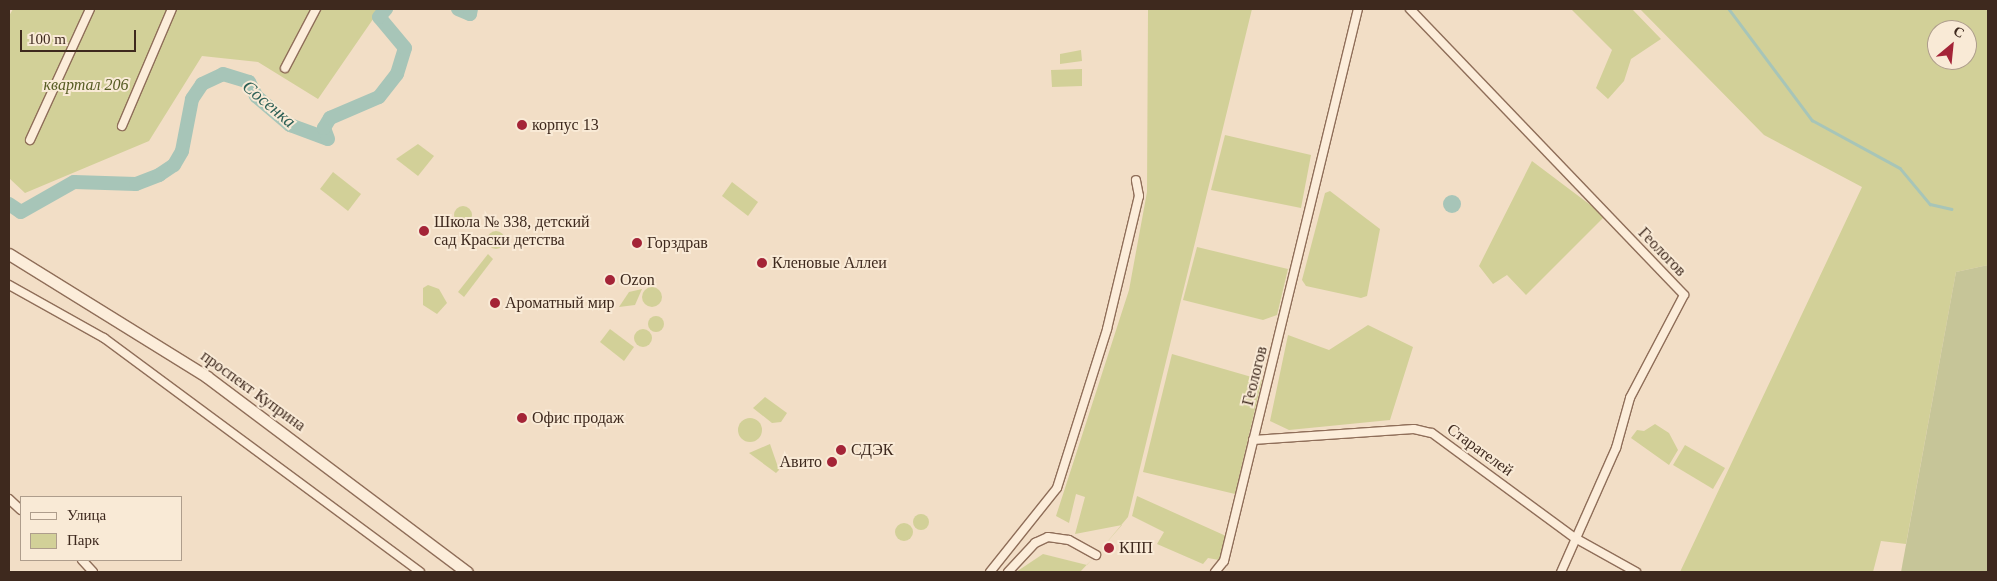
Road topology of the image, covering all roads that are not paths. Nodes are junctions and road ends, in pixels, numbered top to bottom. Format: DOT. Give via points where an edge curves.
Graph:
graph roads {
  1 [pos="90,9"];
  2 [pos="172,9"];
  3 [pos="316,9"];
  4 [pos="1358,9"];
  5 [pos="1410,9"];
  6 [pos="285,68"];
  7 [pos="122,126"];
  8 [pos="30,140"];
  9 [pos="1136,180"];
  10 [pos="9,254"];
  11 [pos="9,285"];
  12 [pos="1253,440"];
  13 [pos="9,499"];
  14 [pos="20,509"];
  15 [pos="1575,538"];
  16 [pos="1096,555"];
  17 [pos="83,561"];
  18 [pos="93,572"];
  19 [pos="420,572"];
  20 [pos="466,572"];
  21 [pos="990,572"];
  22 [pos="1008,572"];
  23 [pos="1214,572"];
  24 [pos="1560,572"];
  25 [pos="1636,572"];
  1 -- 8 [label="street"];
  2 -- 7 [label="street"];
  3 -- 6 [label="street"];
  4 -- 12 [label="street, Геологов"];
  5 -- 15 [label="street, Геологов" via="1684,295 1630,398 1616,448"];
  9 -- 21 [label="street" via="1139,196 1107,329 1057,488"];
  10 -- 20 [label="main road, проспект Куприна" via="207,377"];
  11 -- 19 [label="street" via="104,338"];
  12 -- 15 [label="street, Старателей" via="1414,429 1432,433"];
  12 -- 23 [label="street, Геологов" via="1224,561"];
  13 -- 14 [label="street"];
  15 -- 24 [label="street, Геологов"];
  15 -- 25 [label="street, Старателей"];
  16 -- 22 [label="street" via="1069,540 1048,537 1035,543"];
  17 -- 18 [label="street"];
}
